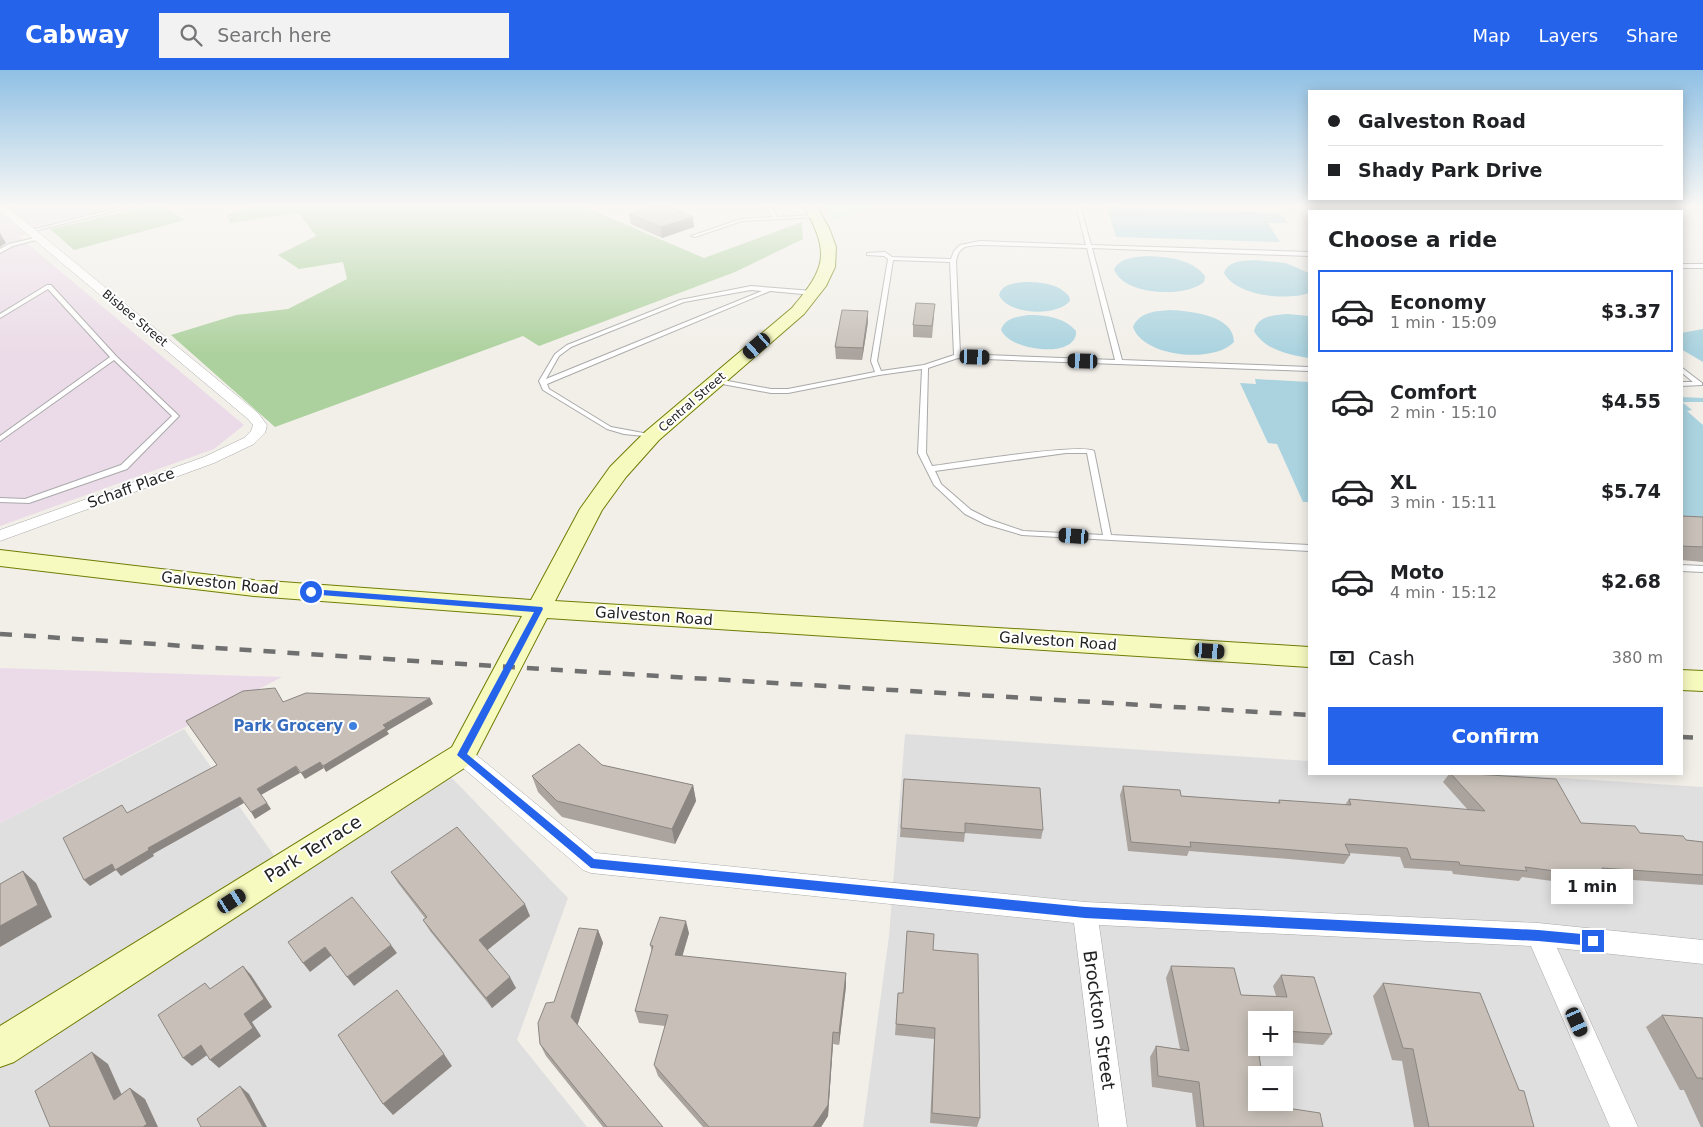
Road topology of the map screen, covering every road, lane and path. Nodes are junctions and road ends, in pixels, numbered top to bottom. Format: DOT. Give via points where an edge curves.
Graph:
graph roads {
  1 [pos="57,254"];
  2 [pos="830,254"];
  3 [pos="885,254"];
  4 [pos="954,254"];
  5 [pos="1091,254"];
  6 [pos="891,258"];
  7 [pos="953,261"];
  8 [pos="1683,266"];
  9 [pos="1703,266"];
  10 [pos="768,290"];
  11 [pos="813,294"];
  12 [pos="0,316"];
  13 [pos="957,356"];
  14 [pos="114,358"];
  15 [pos="1119,362"];
  16 [pos="925,367"];
  17 [pos="1308,369"];
  18 [pos="1683,370"];
  19 [pos="879,373"];
  20 [pos="716,381"];
  21 [pos="543,383"];
  22 [pos="1683,384"];
  23 [pos="1701,384"];
  24 [pos="258,432"];
  25 [pos="652,436"];
  26 [pos="0,439"];
  27 [pos="930,469"];
  28 [pos="0,500"];
  29 [pos="0,536"];
  30 [pos="1108,538"];
  31 [pos="1308,548"];
  32 [pos="0,558"];
  33 [pos="1683,568"];
  34 [pos="1703,569"];
  35 [pos="539,609"];
  36 [pos="1308,657"];
  37 [pos="1683,680"];
  38 [pos="1703,681"];
  39 [pos="462,755"];
  40 [pos="1085,912"];
  41 [pos="1538,935"];
  42 [pos="1703,952"];
  43 [pos="0,1048"];
  44 [pos="1113,1127"];
  45 [pos="1624,1127"];
  1 -- 24 [label="street, Bisbee Street" via="253,416 260,425"];
  2 -- 11 [label="street, Central Street" via="828,267"];
  3 -- 6 [label="lane"];
  4 -- 7 [label="lane"];
  5 -- 15 [label="lane"];
  6 -- 7 [label="lane"];
  6 -- 19 [label="lane" via="874,360"];
  7 -- 13 [label="lane"];
  8 -- 9 [label="lane"];
  10 -- 11 [label="lane"];
  10 -- 21 [label="lane"];
  10 -- 21 [label="lane" via="751,288 682,301 569,346 557,356"];
  11 -- 20 [label="street, Central Street" via="798,311"];
  12 -- 14 [label="lane" via="49,286"];
  13 -- 15 [label="lane"];
  13 -- 16 [label="lane"];
  14 -- 26 [label="lane"];
  14 -- 28 [label="lane" via="176,416 124,467 26,501"];
  15 -- 17 [label="lane"];
  16 -- 19 [label="lane"];
  16 -- 27 [label="lane" via="922,453"];
  18 -- 23 [label="lane"];
  19 -- 20 [label="lane" via="770,391"];
  20 -- 25 [label="street, Central Street"];
  21 -- 25 [label="lane" via="546,390 608,428"];
  22 -- 23 [label="lane"];
  24 -- 29 [label="street, Schaff Place" via="249,441 208,460"];
  25 -- 35 [label="street, Central Street" via="618,472 591,509"];
  27 -- 30 [label="lane" via="938,485 954,501 988,522 1022,533"];
  27 -- 30 [label="lane" via="1066,451 1090,451"];
  30 -- 31 [label="lane"];
  32 -- 35 [label="street, Galveston Road" via="254,588"];
  33 -- 34 [label="lane"];
  35 -- 36 [label="street, Galveston Road"];
  35 -- 39 [label="street, Park Terrace"];
  37 -- 38 [label="street"];
  39 -- 40 [label="street" via="591,863"];
  39 -- 43 [label="street, Park Terrace"];
  40 -- 41 [label="street"];
  40 -- 44 [label="street, Brockton Street"];
  41 -- 42 [label="street"];
  41 -- 45 [label="street"];
}
